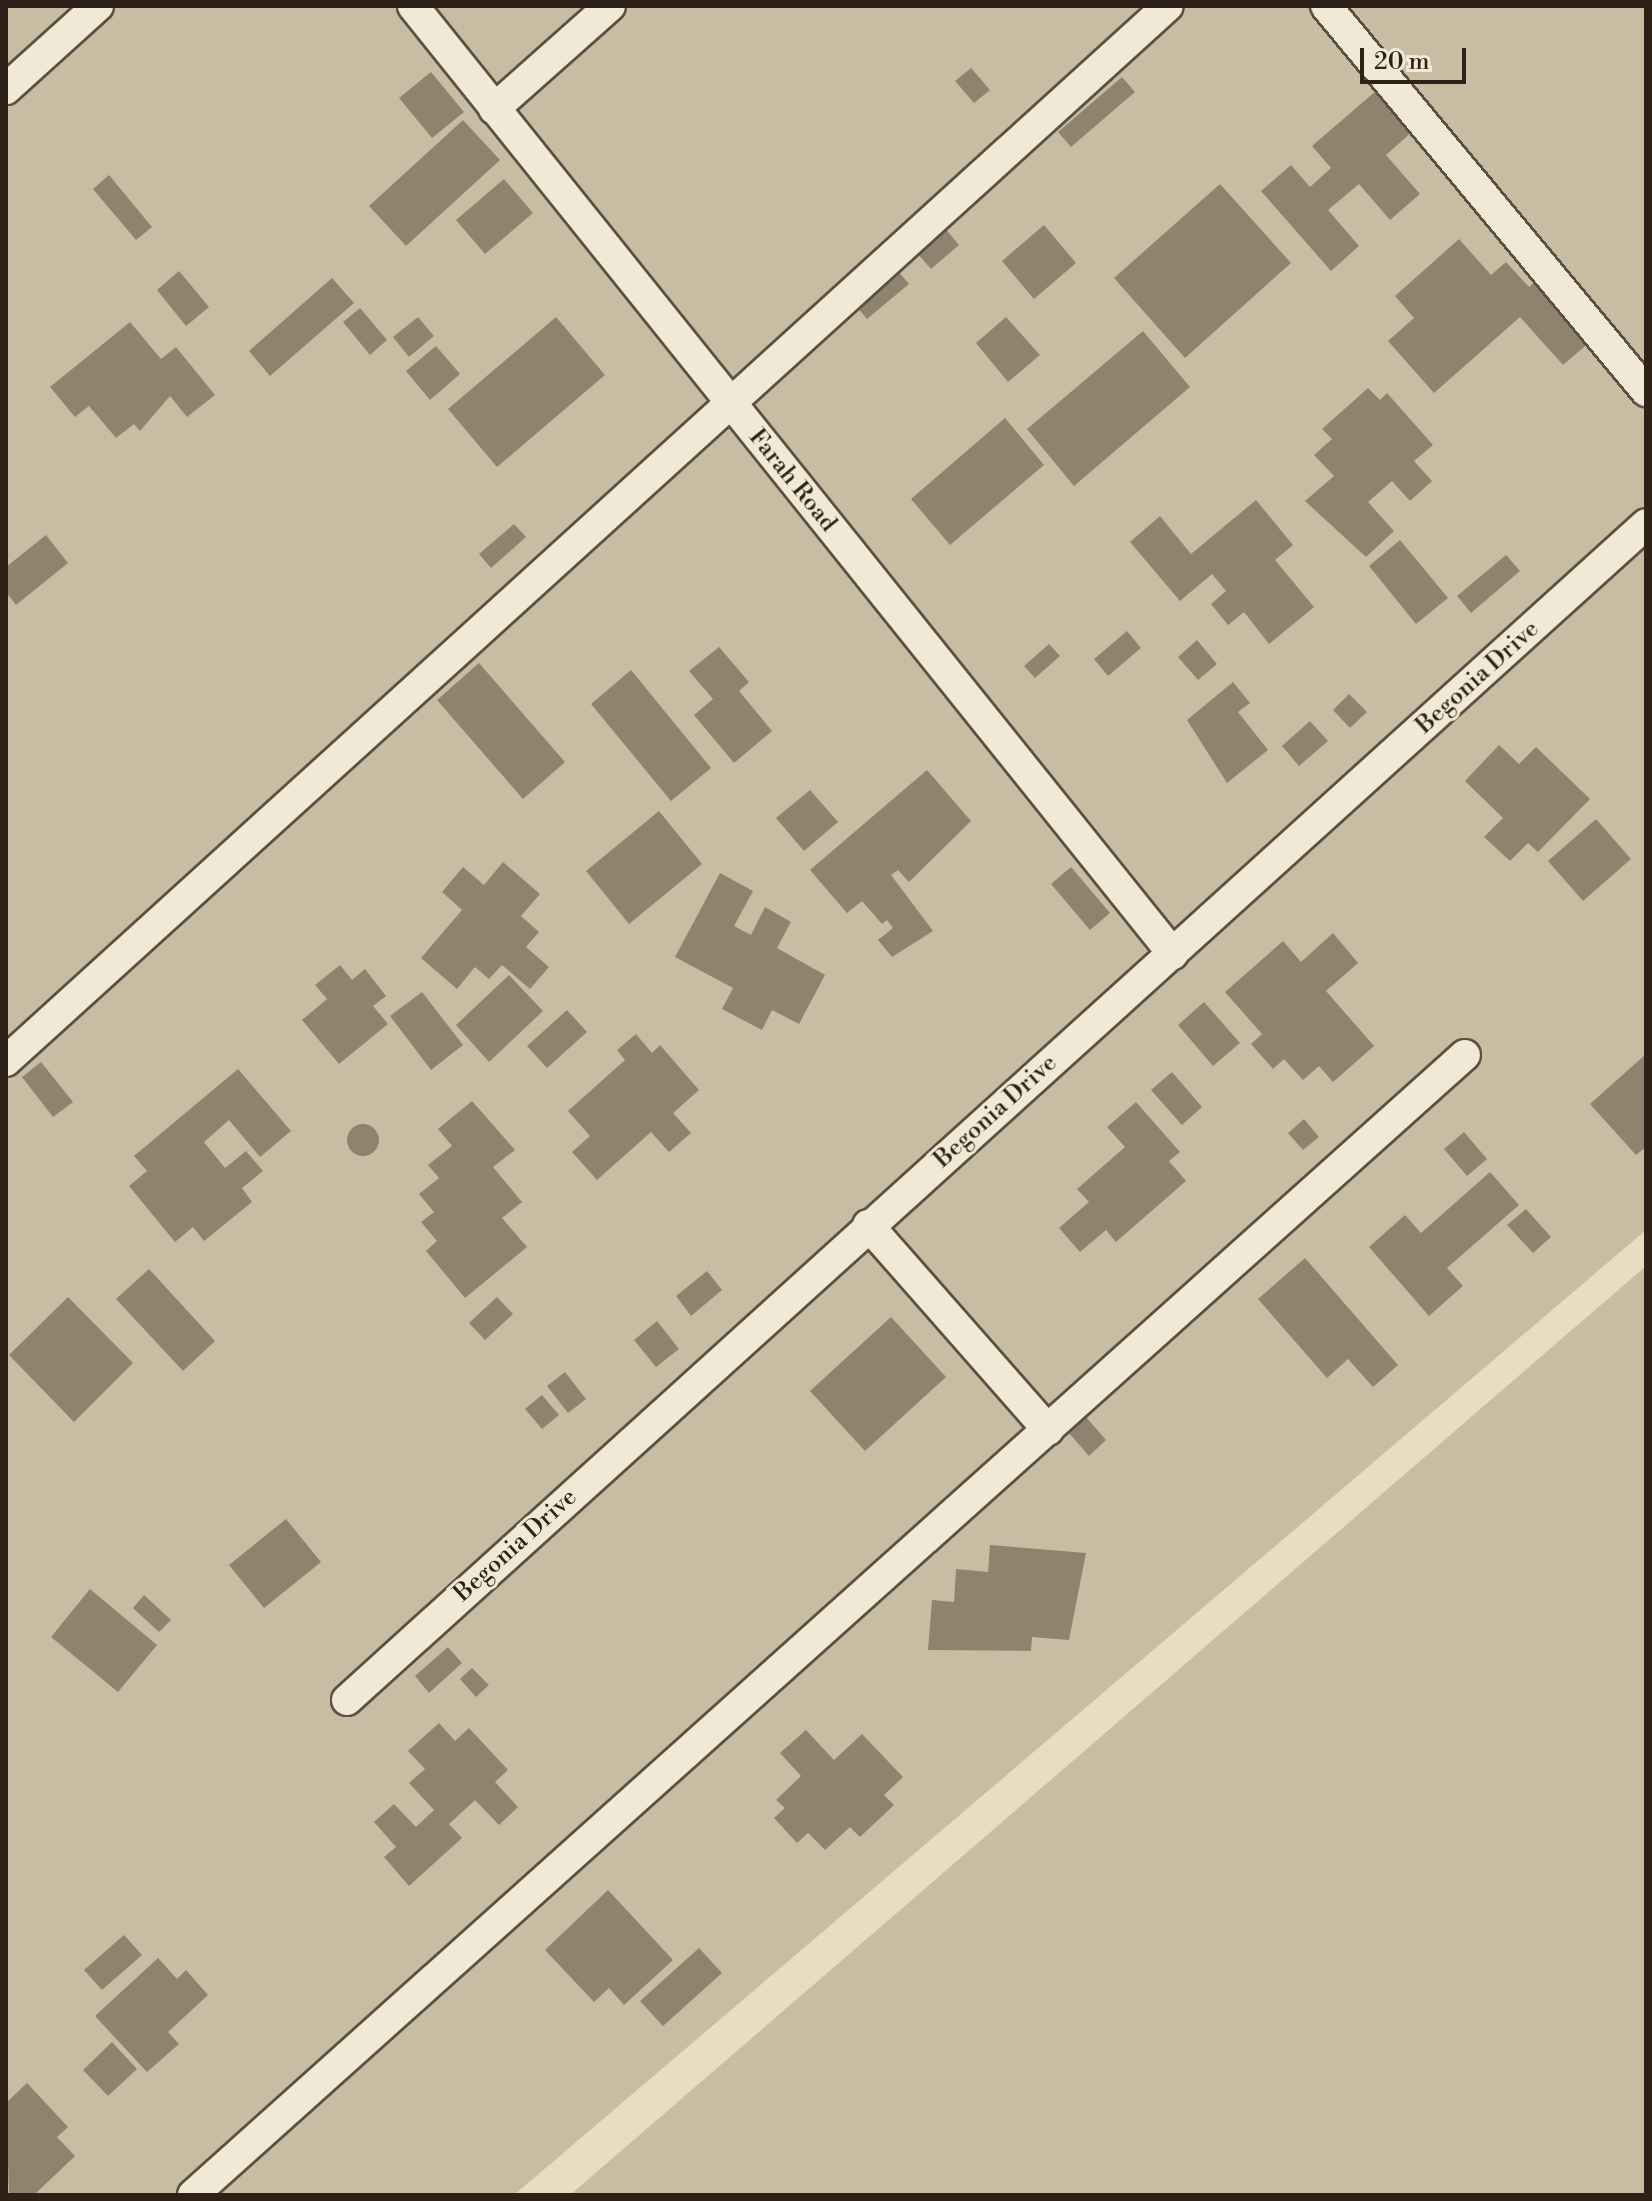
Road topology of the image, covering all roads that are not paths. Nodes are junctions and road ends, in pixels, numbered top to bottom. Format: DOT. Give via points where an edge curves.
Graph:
graph roads {
  1 [pos="98,6"];
  2 [pos="413,6"];
  3 [pos="610,6"];
  4 [pos="1168,6"];
  5 [pos="1326,6"];
  6 [pos="6,89"];
  7 [pos="494,109"];
  8 [pos="1646,391"];
  9 [pos="732,405"];
  10 [pos="1646,524"];
  11 [pos="1173,954"];
  12 [pos="1465,1055"];
  13 [pos="6,1061"];
  14 [pos="868,1225"];
  15 [pos="1048,1430"];
  16 [pos="347,1700"];
  17 [pos="193,2195"];
  1 -- 6 [label="street"];
  2 -- 7 [label="street, Farah Road"];
  3 -- 7 [label="street"];
  4 -- 9 [label="street"];
  5 -- 8 [label="street"];
  7 -- 9 [label="street, Farah Road"];
  9 -- 11 [label="street, Farah Road"];
  9 -- 13 [label="street"];
  10 -- 11 [label="street, Begonia Drive"];
  11 -- 14 [label="street, Begonia Drive"];
  12 -- 15 [label="street"];
  14 -- 15 [label="street"];
  14 -- 16 [label="street, Begonia Drive"];
  15 -- 17 [label="street"];
}
